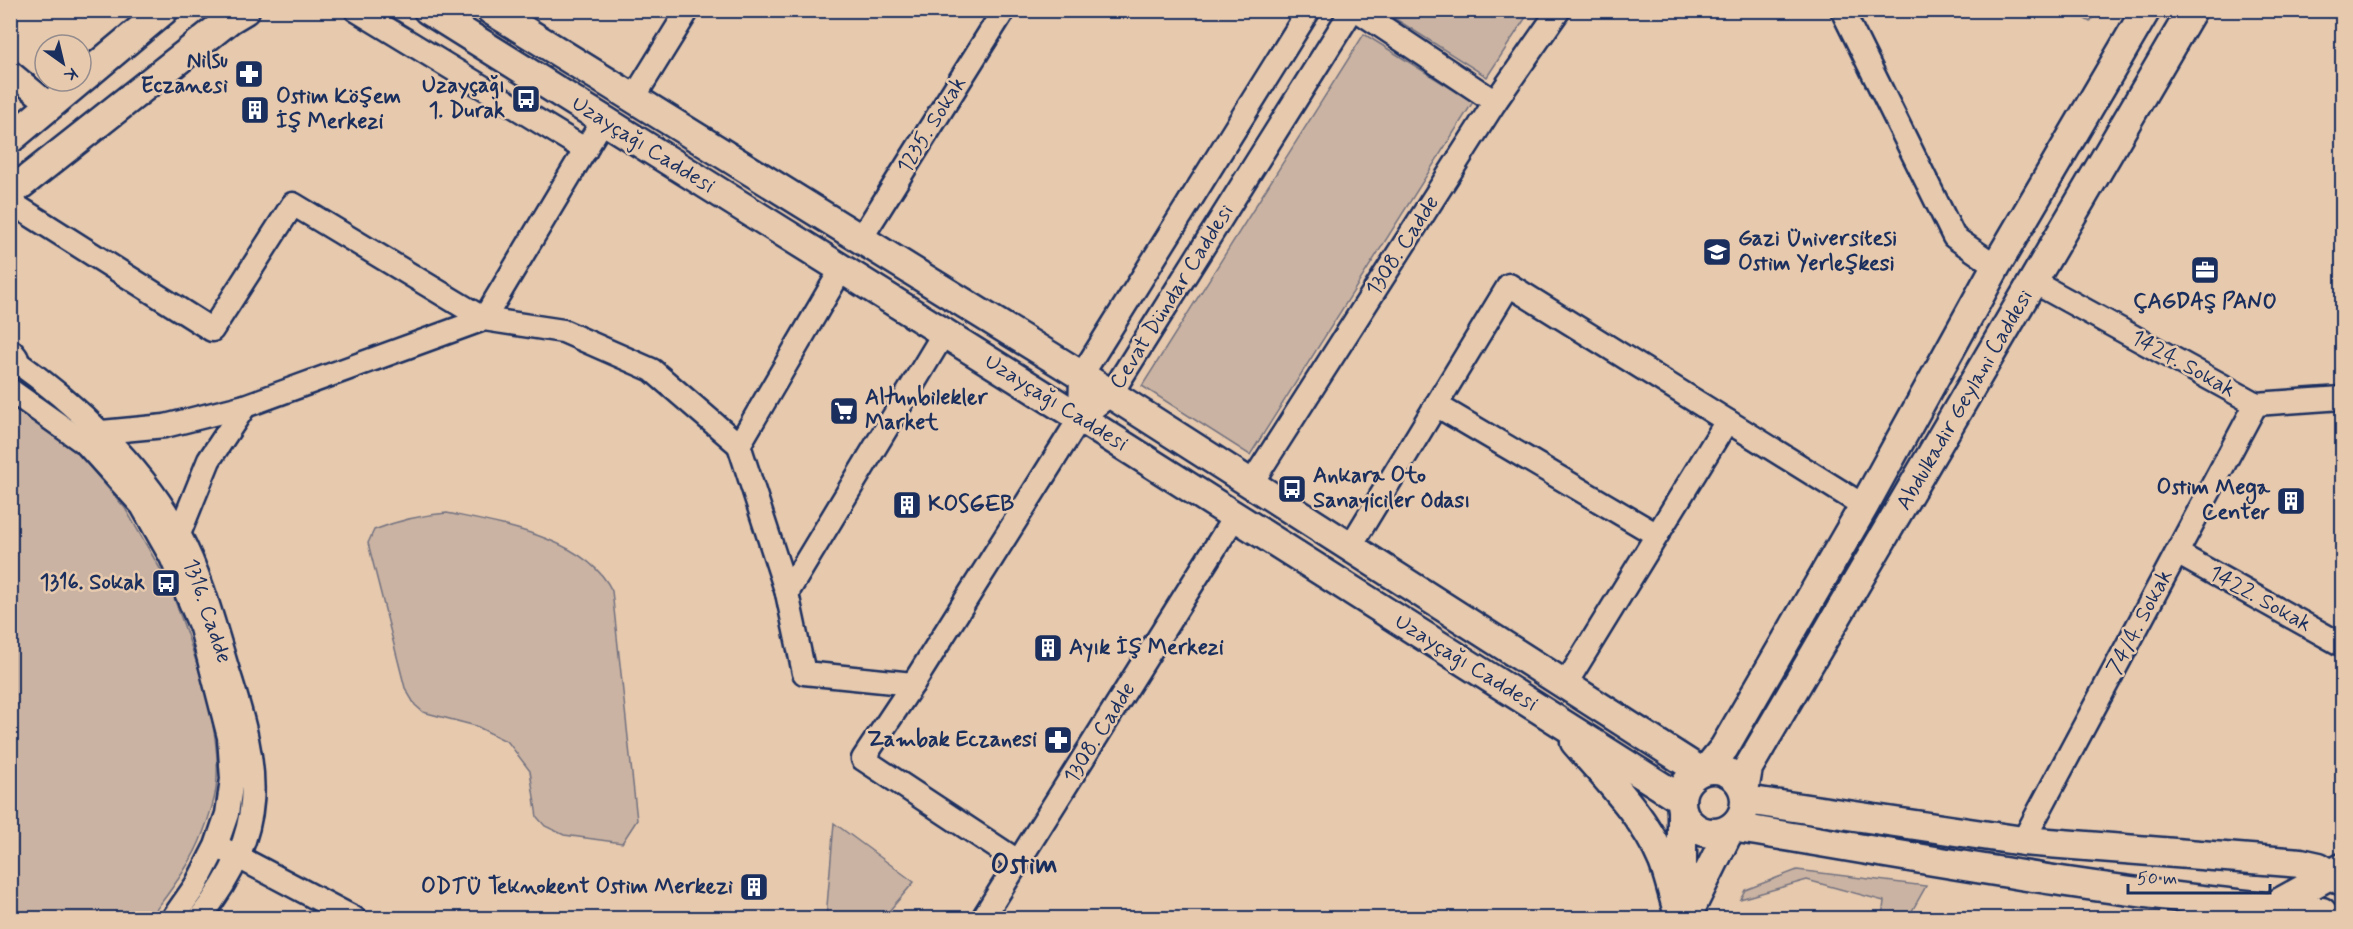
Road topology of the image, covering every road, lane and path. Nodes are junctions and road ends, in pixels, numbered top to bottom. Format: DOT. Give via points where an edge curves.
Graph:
graph roads {
  1 [pos="149,10"];
  2 [pos="164,10"];
  3 [pos="245,10"];
  4 [pos="356,10"];
  5 [pos="428,10"];
  6 [pos="491,10"];
  7 [pos="688,10"];
  8 [pos="1004,10"];
  9 [pos="1309,10"];
  10 [pos="1354,10"];
  11 [pos="1558,10"];
  12 [pos="1842,10"];
  13 [pos="2146,10"];
  14 [pos="2192,10"];
  15 [pos="125,45"];
  16 [pos="13,72"];
  17 [pos="633,99"];
  18 [pos="1495,102"];
  19 [pos="51,106"];
  20 [pos="603,120"];
  21 [pos="10,139"];
  22 [pos="586,150"];
  23 [pos="10,193"];
  24 [pos="10,202"];
  25 [pos="860,240"];
  26 [pos="1996,266"];
  27 [pos="841,270"];
  28 [pos="2034,282"];
  29 [pos="484,319"];
  30 [pos="944,333"];
  31 [pos="12,357"];
  32 [pos="1081,376"];
  33 [pos="10,390"];
  34 [pos="1111,394"];
  35 [pos="2343,398"];
  36 [pos="2256,404"];
  37 [pos="1436,405"];
  38 [pos="245,406"];
  39 [pos="1080,418"];
  40 [pos="1727,421"];
  41 [pos="102,432"];
  42 [pos="740,445"];
  43 [pos="1251,484"];
  44 [pos="1864,506"];
  45 [pos="1235,516"];
  46 [pos="179,534"];
  47 [pos="1657,535"];
  48 [pos="1350,547"];
  49 [pos="2177,553"];
  50 [pos="787,593"];
  51 [pos="2343,645"];
  52 [pos="913,684"];
  53 [pos="1565,685"];
  54 [pos="1554,718"];
  55 [pos="1704,770"];
  56 [pos="1745,796"];
  57 [pos="1681,805"];
  58 [pos="1731,828"];
  59 [pos="2023,841"];
  60 [pos="216,846"];
  61 [pos="239,856"];
  62 [pos="1019,862"];
  63 [pos="2339,874"];
  64 [pos="2149,894"];
  65 [pos="2271,908"];
  66 [pos="2327,913"];
  67 [pos="173,918"];
  68 [pos="200,918"];
  69 [pos="354,918"];
  70 [pos="983,918"];
  71 [pos="1683,918"];
  72 [pos="2166,918"];
  73 [pos="2245,918"];
  1 -- 15 [label="main road"];
  2 -- 15 [label="main road"];
  3 -- 23 [label="main road"];
  4 -- 22 [label="street"];
  5 -- 20 [label="main road, Uzayçağı Caddesi"];
  6 -- 17 [label="main road, Uzayçağı Caddesi"];
  7 -- 17 [label="street"];
  8 -- 25 [label="street, 1235. Sokak"];
  9 -- 32 [label="street, Cevat Dündar Caddesi"];
  10 -- 18 [label="street"];
  10 -- 34 [label="street, Cevat Dündar Caddesi"];
  11 -- 18 [label="street, 1308. Cadde"];
  12 -- 26 [label="street" via="1954,237"];
  13 -- 26 [label="main road, Abdulkadir Geylani Caddesi"];
  14 -- 28 [label="main road, Abdulkadir Geylani Caddesi"];
  15 -- 19 [label="main road"];
  16 -- 19 [label="street"];
  17 -- 25 [label="main road, Uzayçağı Caddesi"];
  18 -- 43 [label="street, 1308. Cadde"];
  19 -- 21 [label="main road"];
  20 -- 22 [label="street"];
  20 -- 27 [label="main road, Uzayçağı Caddesi"];
  22 -- 29 [label="street"];
  24 -- 29 [label="street" via="212,330 293,204"];
  25 -- 32 [label="main road, Uzayçağı Caddesi"];
  26 -- 28 [label="main road"];
  26 -- 44 [label="main road, Abdulkadir Geylani Caddesi"];
  27 -- 30 [label="main road, Uzayçağı Caddesi"];
  27 -- 42 [label="street"];
  28 -- 36 [label="street, 1424. Sokak"];
  28 -- 56 [label="main road, Abdulkadir Geylani Caddesi" via="1748,768"];
  29 -- 38 [label="street"];
  29 -- 42 [label="street" via="563,331 652,370"];
  30 -- 39 [label="main road, Uzayçağı Caddesi"];
  30 -- 50 [label="street"];
  31 -- 41 [label="street, 1316. Cadde"];
  32 -- 34 [label="main road, Uzayçağı Caddesi"];
  32 -- 39 [label="street, Cevat Dündar Caddesi"];
  33 -- 60 [label="street, 1316. Cadde" via="86,444 142,506 171,557 201,628 229,737 232,779 227,814"];
  34 -- 39 [label="street, Cevat Dündar Caddesi"];
  34 -- 43 [label="main road, Uzayçağı Caddesi"];
  35 -- 36 [label="street, 1424. Sokak"];
  36 -- 49 [label="street, 74/4. Sokak"];
  37 -- 40 [label="street" via="1509,285"];
  37 -- 47 [label="street"];
  37 -- 48 [label="street"];
  38 -- 41 [label="street" via="165,426"];
  38 -- 46 [label="street" via="209,460"];
  39 -- 45 [label="main road, Uzayçağı Caddesi"];
  39 -- 52 [label="street"];
  40 -- 44 [label="street"];
  40 -- 47 [label="street"];
  41 -- 46 [label="street, 1316. Cadde"];
  42 -- 50 [label="street"];
  43 -- 48 [label="main road, Uzayçağı Caddesi"];
  44 -- 55 [label="main road, Abdulkadir Geylani Caddesi" via="1724,748"];
  45 -- 54 [label="main road, Uzayçağı Caddesi"];
  45 -- 62 [label="street, 1308. Cadde"];
  46 -- 61 [label="street, 1316. Cadde" via="211,611 251,754 252,811"];
  47 -- 53 [label="street"];
  48 -- 53 [label="main road, Uzayçağı Caddesi"];
  49 -- 51 [label="street, 1422. Sokak"];
  49 -- 59 [label="street, 74/4. Sokak"];
  50 -- 52 [label="street" via="804,673"];
  52 -- 62 [label="street" via="863,759"];
  53 -- 55 [label="main road, Uzayçağı Caddesi"];
  54 -- 57 [label="main road, Uzayçağı Caddesi"];
  54 -- 71 [label="main road" via="1624,798 1646,830 1663,860"];
  55 -- 56 [label="main road" via="1726,771 1740,783"];
  55 -- 57 [label="main road" via="1690,778 1683,788"];
  56 -- 58 [label="main road" via="1744,810"];
  56 -- 59 [label="main road"];
  57 -- 58 [label="main road" via="1687,821 1707,833"];
  57 -- 71 [label="main road"];
  58 -- 64 [label="main road"];
  58 -- 71 [label="main road"];
  59 -- 63 [label="main road" via="2301,863"];
  60 -- 61 [label="street"];
  60 -- 67 [label="street, 1316. Cadde"];
  61 -- 68 [label="street, 1316. Cadde" via="220,892"];
  61 -- 69 [label="street"];
  62 -- 70 [label="street, 1308. Cadde"];
  63 -- 65 [label="main road"];
  64 -- 65 [label="main road"];
  64 -- 72 [label="main road"];
  65 -- 66 [label="main road"];
  65 -- 73 [label="main road"];
}
